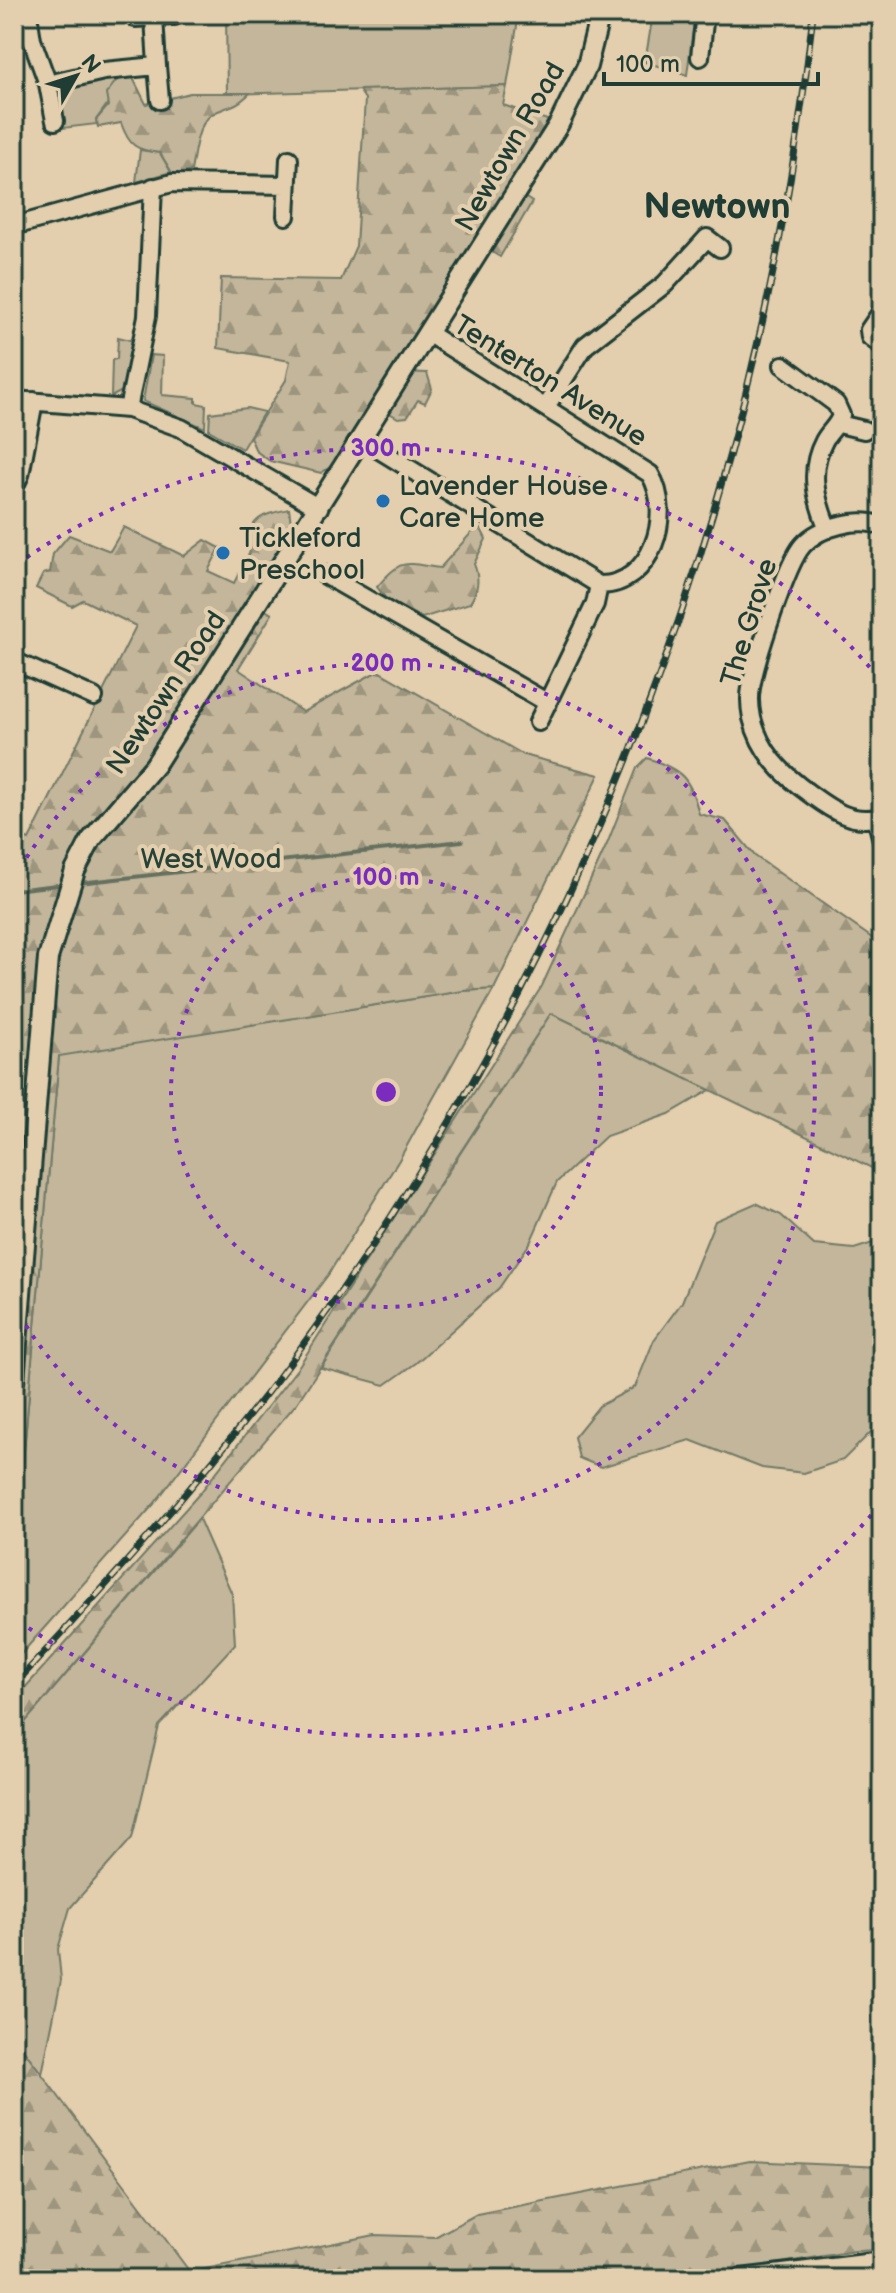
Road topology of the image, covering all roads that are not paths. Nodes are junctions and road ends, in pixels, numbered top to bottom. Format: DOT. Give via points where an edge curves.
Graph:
graph roads {
  1 [pos="28,14"];
  2 [pos="600,14"];
  3 [pos="705,14"];
  4 [pos="174,16"];
  5 [pos="154,17"];
  6 [pos="135,18"];
  7 [pos="700,57"];
  8 [pos="157,66"];
  9 [pos="48,84"];
  10 [pos="160,100"];
  11 [pos="55,121"];
  12 [pos="289,159"];
  13 [pos="287,185"];
  14 [pos="153,187"];
  15 [pos="286,216"];
  16 [pos="14,226"];
  17 [pos="720,248"];
  18 [pos="882,311"];
  19 [pos="429,334"];
  20 [pos="882,346"];
  21 [pos="783,365"];
  22 [pos="14,400"];
  23 [pos="34,401"];
  24 [pos="546,407"];
  25 [pos="128,409"];
  26 [pos="839,424"];
  27 [pos="864,430"];
  28 [pos="363,440"];
  29 [pos="14,488"];
  30 [pos="319,508"];
  31 [pos="882,526"];
  32 [pos="828,529"];
  33 [pos="325,575"];
  34 [pos="599,585"];
  35 [pos="16,667"];
  36 [pos="94,697"];
  37 [pos="548,703"];
  38 [pos="538,722"];
  39 [pos="879,817"];
  40 [pos="882,840"];
  41 [pos="14,1381"];
  42 [pos="882,2262"];
  43 [pos="740,2279"];
  1 -- 9 [label="street"];
  2 -- 19 [label="street, Newtown Road" via="587,66 563,118"];
  3 -- 7 [label="street"];
  4 -- 5 [label="street"];
  5 -- 6 [label="street"];
  5 -- 8 [label="street"];
  8 -- 9 [label="street"];
  8 -- 10 [label="street"];
  9 -- 11 [label="street"];
  12 -- 13 [label="street"];
  13 -- 14 [label="street" via="190,182"];
  13 -- 15 [label="street"];
  14 -- 16 [label="street"];
  14 -- 25 [label="street" via="147,316"];
  17 -- 24 [label="street" via="707,238 665,284 597,334"];
  18 -- 20 [label="street" via="869,330"];
  19 -- 24 [label="street, Tenterton Avenue"];
  19 -- 28 [label="street, Newtown Road"];
  21 -- 26 [label="street" via="836,404"];
  22 -- 23 [label="street"];
  23 -- 25 [label="street"];
  23 -- 29 [label="street"];
  24 -- 34 [label="street, Tenterton Avenue" via="638,465 659,489 662,505 646,563 625,581"];
  25 -- 30 [label="street" via="181,428"];
  26 -- 27 [label="street"];
  26 -- 32 [label="street" via="824,440 816,468 817,501"];
  28 -- 30 [label="street, Newtown Road"];
  28 -- 34 [label="street"];
  30 -- 41 [label="street, Newtown Road" via="155,765 91,840 75,871 48,958"];
  31 -- 32 [label="street, The Grove" via="865,521"];
  32 -- 39 [label="street, The Grove" via="815,534 795,555 754,673 753,721 766,751 790,779 848,818"];
  33 -- 37 [label="street"];
  34 -- 37 [label="street"];
  35 -- 36 [label="street"];
  37 -- 38 [label="street"];
  39 -- 40 [label="street, The Grove"];
  42 -- 43 [label="street"];
}
